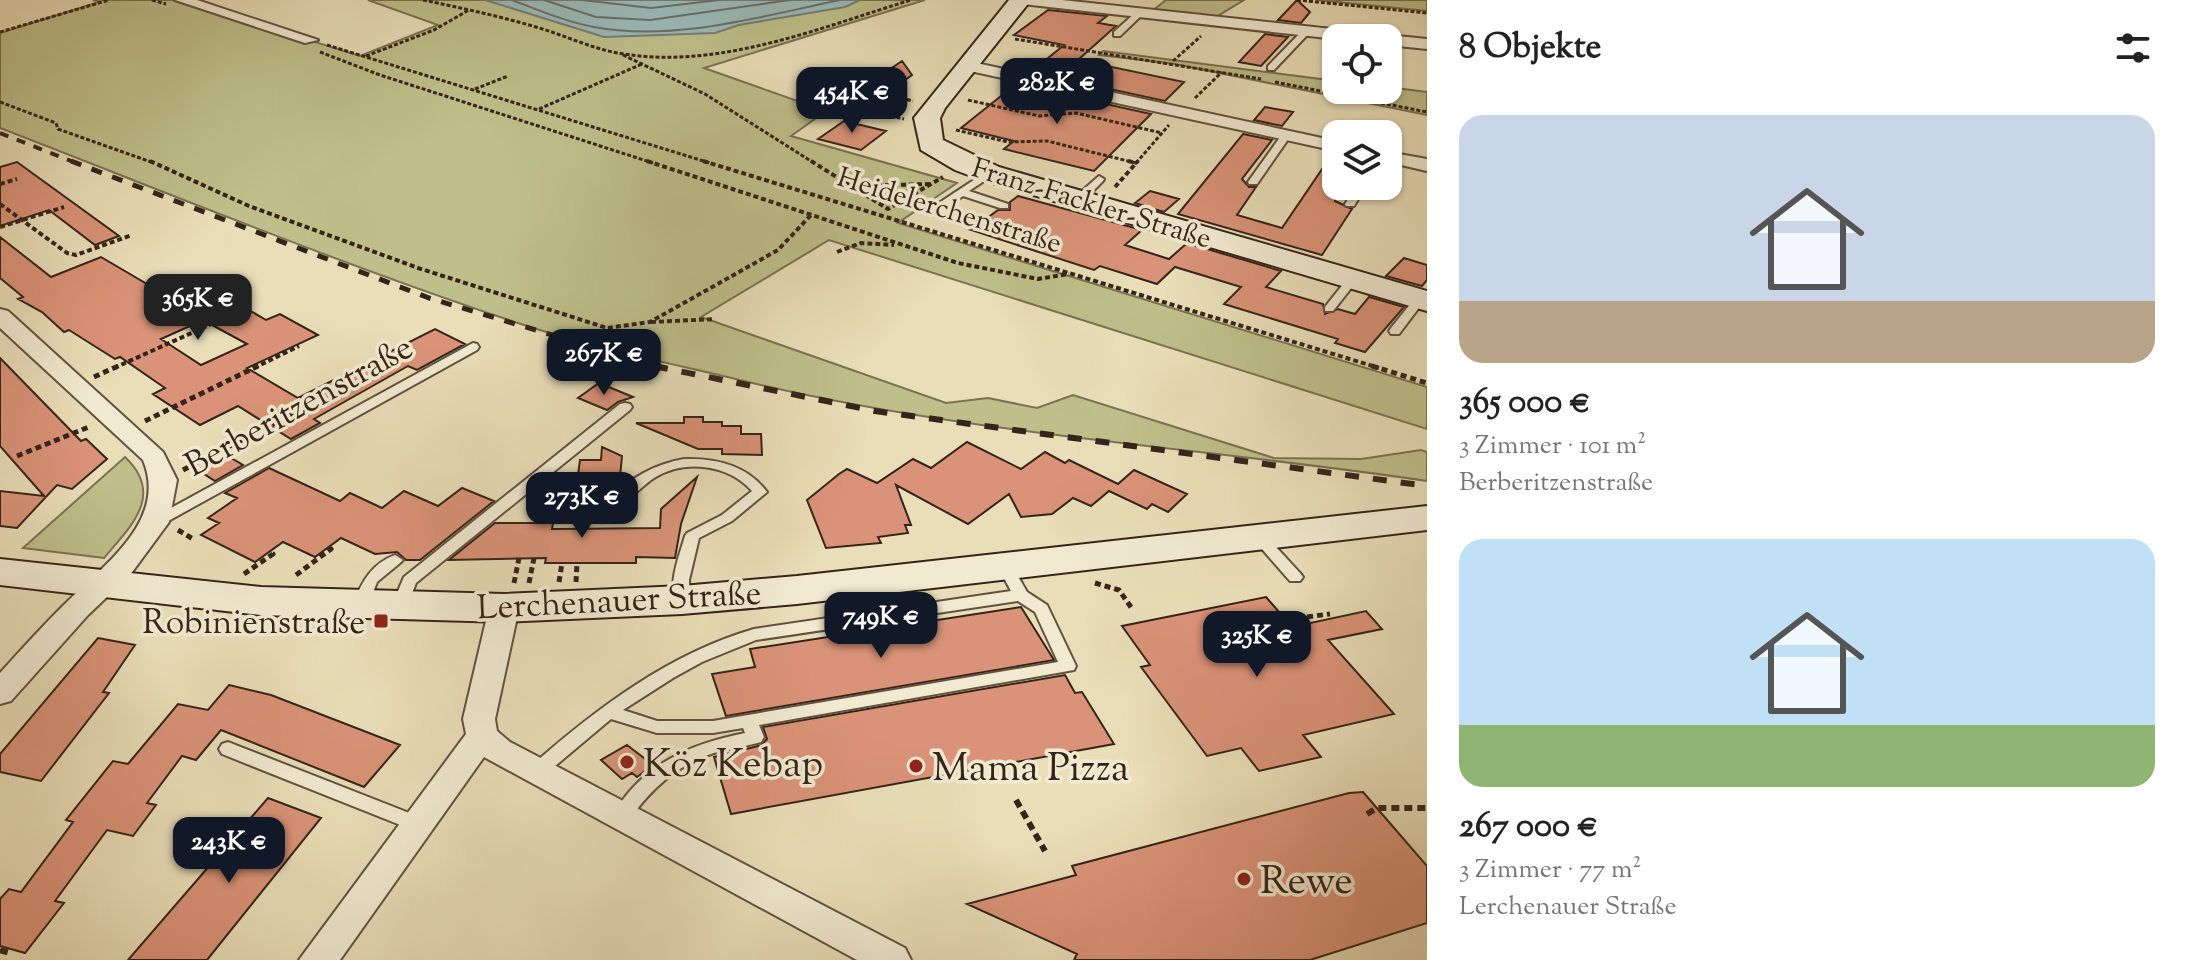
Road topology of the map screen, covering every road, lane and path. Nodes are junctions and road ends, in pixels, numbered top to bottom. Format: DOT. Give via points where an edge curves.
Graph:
graph roads {
  1 [pos="109,0"];
  2 [pos="152,0"];
  3 [pos="423,0"];
  4 [pos="911,0"];
  5 [pos="1021,0"];
  6 [pos="1297,0"];
  7 [pos="178,3"];
  8 [pos="469,10"];
  9 [pos="1427,13"];
  10 [pos="1138,15"];
  11 [pos="1215,23"];
  12 [pos="1307,31"];
  13 [pos="0,32"];
  14 [pos="1322,33"];
  15 [pos="1117,34"];
  16 [pos="994,35"];
  17 [pos="1402,42"];
  18 [pos="1427,44"];
  19 [pos="311,45"];
  20 [pos="619,53"];
  21 [pos="365,57"];
  22 [pos="1172,62"];
  23 [pos="642,64"];
  24 [pos="967,66"];
  25 [pos="1271,68"];
  26 [pos="1222,72"];
  27 [pos="508,76"];
  28 [pos="843,83"];
  29 [pos="475,90"];
  30 [pos="0,102"];
  31 [pos="844,105"];
  32 [pos="538,109"];
  33 [pos="933,112"];
  34 [pos="1181,112"];
  35 [pos="1427,112"];
  36 [pos="1162,133"];
  37 [pos="1286,135"];
  38 [pos="1322,143"];
  39 [pos="1402,160"];
  40 [pos="1137,163"];
  41 [pos="1427,165"];
  42 [pos="17,179"];
  43 [pos="970,180"];
  44 [pos="1253,182"];
  45 [pos="0,184"];
  46 [pos="932,184"];
  47 [pos="852,186"];
  48 [pos="1092,195"];
  49 [pos="1352,200"];
  50 [pos="0,204"];
  51 [pos="1006,204"];
  52 [pos="1350,204"];
  53 [pos="64,207"];
  54 [pos="888,209"];
  55 [pos="812,214"];
  56 [pos="879,214"];
  57 [pos="23,220"];
  58 [pos="983,221"];
  59 [pos="0,227"];
  60 [pos="132,235"];
  61 [pos="899,245"];
  62 [pos="837,252"];
  63 [pos="1070,274"];
  64 [pos="1352,280"];
  65 [pos="1424,300"];
  66 [pos="1329,309"];
  67 [pos="238,312"];
  68 [pos="0,316"];
  69 [pos="715,319"];
  70 [pos="650,322"];
  71 [pos="1395,331"];
  72 [pos="299,346"];
  73 [pos="473,347"];
  74 [pos="1427,383"];
  75 [pos="75,385"];
  76 [pos="320,400"];
  77 [pos="625,407"];
  78 [pos="118,424"];
  79 [pos="17,456"];
  80 [pos="164,480"];
  81 [pos="617,499"];
  82 [pos="556,500"];
  83 [pos="1427,518"];
  84 [pos="167,526"];
  85 [pos="1260,538"];
  86 [pos="193,539"];
  87 [pos="327,548"];
  88 [pos="269,552"];
  89 [pos="519,558"];
  90 [pos="534,558"];
  91 [pos="395,560"];
  92 [pos="562,563"];
  93 [pos="577,563"];
  94 [pos="0,572"];
  95 [pos="530,576"];
  96 [pos="560,577"];
  97 [pos="576,577"];
  98 [pos="1295,577"];
  99 [pos="238,578"];
  100 [pos="291,579"];
  101 [pos="1083,579"];
  102 [pos="1014,581"];
  103 [pos="102,585"];
  104 [pos="509,596"];
  105 [pos="682,600"];
  106 [pos="381,604"];
  107 [pos="1133,610"];
  108 [pos="1330,614"];
  109 [pos="1292,627"];
  110 [pos="0,693"];
  111 [pos="611,713"];
  112 [pos="748,721"];
  113 [pos="482,736"];
  114 [pos="228,749"];
  115 [pos="536,772"];
  116 [pos="1016,800"];
  117 [pos="1427,808"];
  118 [pos="1367,814"];
  119 [pos="621,817"];
  120 [pos="415,823"];
  121 [pos="1045,851"];
  122 [pos="0,950"];
  123 [pos="10,953"];
  124 [pos="318,960"];
  125 [pos="892,960"];
  1 -- 13 [label="path"];
  2 -- 7 [label="path"];
  3 -- 8 [label="path"];
  4 -- 20 [label="path" via="714,53"];
  5 -- 10 [label="street"];
  5 -- 16 [label="main road"];
  6 -- 9 [label="path"];
  7 -- 19 [label="street"];
  8 -- 20 [label="path"];
  8 -- 21 [label="path"];
  10 -- 11 [label="street"];
  10 -- 15 [label="lane"];
  11 -- 12 [label="street"];
  11 -- 22 [label="path"];
  12 -- 14 [label="street"];
  12 -- 25 [label="lane"];
  16 -- 22 [label="path" via="1077,52"];
  16 -- 24 [label="main road"];
  17 -- 18 [label="street"];
  19 -- 21 [label="path, Heidelerchenstraße"];
  19 -- 55 [label="path" via="380,75"];
  20 -- 23 [label="path"];
  21 -- 32 [label="path, Heidelerchenstraße"];
  22 -- 26 [label="path"];
  23 -- 32 [label="path"];
  23 -- 47 [label="path" via="705,94"];
  24 -- 33 [label="main road"];
  24 -- 34 [label="street"];
  26 -- 34 [label="path"];
  26 -- 35 [label="path"];
  27 -- 29 [label="path"];
  28 -- 33 [label="path"];
  30 -- 70 [label="path" via="249,206 418,268 607,328"];
  31 -- 33 [label="path"];
  32 -- 56 [label="path, Heidelerchenstraße"];
  33 -- 36 [label="path" via="1077,112"];
  33 -- 40 [label="path" via="1008,142 1048,140"];
  33 -- 43 [label="main road, Franz-Fackler-Straße" via="930,144"];
  34 -- 36 [label="path"];
  34 -- 37 [label="street"];
  36 -- 40 [label="path"];
  37 -- 38 [label="street"];
  37 -- 44 [label="lane"];
  39 -- 41 [label="street"];
  40 -- 48 [label="path"];
  42 -- 45 [label="path"];
  43 -- 46 [label="path"];
  43 -- 48 [label="main road, Franz-Fackler-Straße"];
  43 -- 51 [label="lane"];
  43 -- 58 [label="lane" via="942,205"];
  46 -- 47 [label="path"];
  46 -- 54 [label="path"];
  47 -- 54 [label="path"];
  48 -- 64 [label="main road, Franz-Fackler-Straße"];
  49 -- 52 [label="lane"];
  50 -- 57 [label="path"];
  53 -- 57 [label="path"];
  54 -- 56 [label="path"];
  55 -- 61 [label="path"];
  55 -- 70 [label="path" via="778,250"];
  56 -- 63 [label="path, Heidelerchenstraße"];
  57 -- 59 [label="path"];
  57 -- 60 [label="path" via="76,255"];
  61 -- 62 [label="path" via="861,243"];
  61 -- 63 [label="path" via="1005,275 1040,279"];
  63 -- 74 [label="path, Heidelerchenstraße"];
  64 -- 65 [label="main road, Franz-Fackler-Straße"];
  64 -- 66 [label="lane"];
  65 -- 71 [label="lane"];
  67 -- 75 [label="path"];
  68 -- 75 [label="street, Berberitzenstraße"];
  69 -- 70 [label="path"];
  72 -- 78 [label="path"];
  73 -- 84 [label="lane, Berberitzenstraße"];
  75 -- 78 [label="street, Berberitzenstraße"];
  76 -- 80 [label="path"];
  77 -- 106 [label="lane"];
  78 -- 79 [label="path"];
  78 -- 80 [label="street, Berberitzenstraße" via="154,457"];
  80 -- 84 [label="street, Berberitzenstraße"];
  81 -- 82 [label="path"];
  81 -- 105 [label="lane" via="657,470 692,463 753,481 760,492 692,536 681,580"];
  83 -- 85 [label="main road, Lerchenauer Straße"];
  84 -- 86 [label="path"];
  84 -- 103 [label="street, Berberitzenstraße"];
  85 -- 98 [label="lane"];
  85 -- 102 [label="main road, Lerchenauer Straße"];
  87 -- 100 [label="path" via="331,549"];
  88 -- 99 [label="path" via="273,554"];
  89 -- 104 [label="path"];
  90 -- 95 [label="path"];
  91 -- 106 [label="lane" via="370,580"];
  92 -- 96 [label="path"];
  93 -- 97 [label="path"];
  94 -- 103 [label="main road, Lerchenauer Straße"];
  101 -- 107 [label="path" via="1119,590"];
  102 -- 105 [label="main road, Lerchenauer Straße"];
  102 -- 111 [label="lane" via="881,614 727,642 668,673"];
  102 -- 112 [label="lane" via="1041,609 1068,666"];
  103 -- 106 [label="main road, Lerchenauer Straße" via="261,601"];
  103 -- 110 [label="street, Berberitzenstraße"];
  104 -- 105 [label="main road, Lerchenauer Straße"];
  104 -- 106 [label="main road, Lerchenauer Straße"];
  104 -- 113 [label="street" via="479,719"];
  108 -- 109 [label="path" via="1298,618"];
  111 -- 112 [label="lane" via="657,727"];
  111 -- 115 [label="lane"];
  112 -- 119 [label="lane" via="755,737 706,747 653,774"];
  113 -- 115 [label="street"];
  113 -- 120 [label="street"];
  114 -- 120 [label="lane"];
  115 -- 119 [label="street"];
  116 -- 121 [label="path"];
  117 -- 118 [label="path" via="1377,808"];
  119 -- 125 [label="street"];
  120 -- 124 [label="street"];
  122 -- 123 [label="path"];
}
